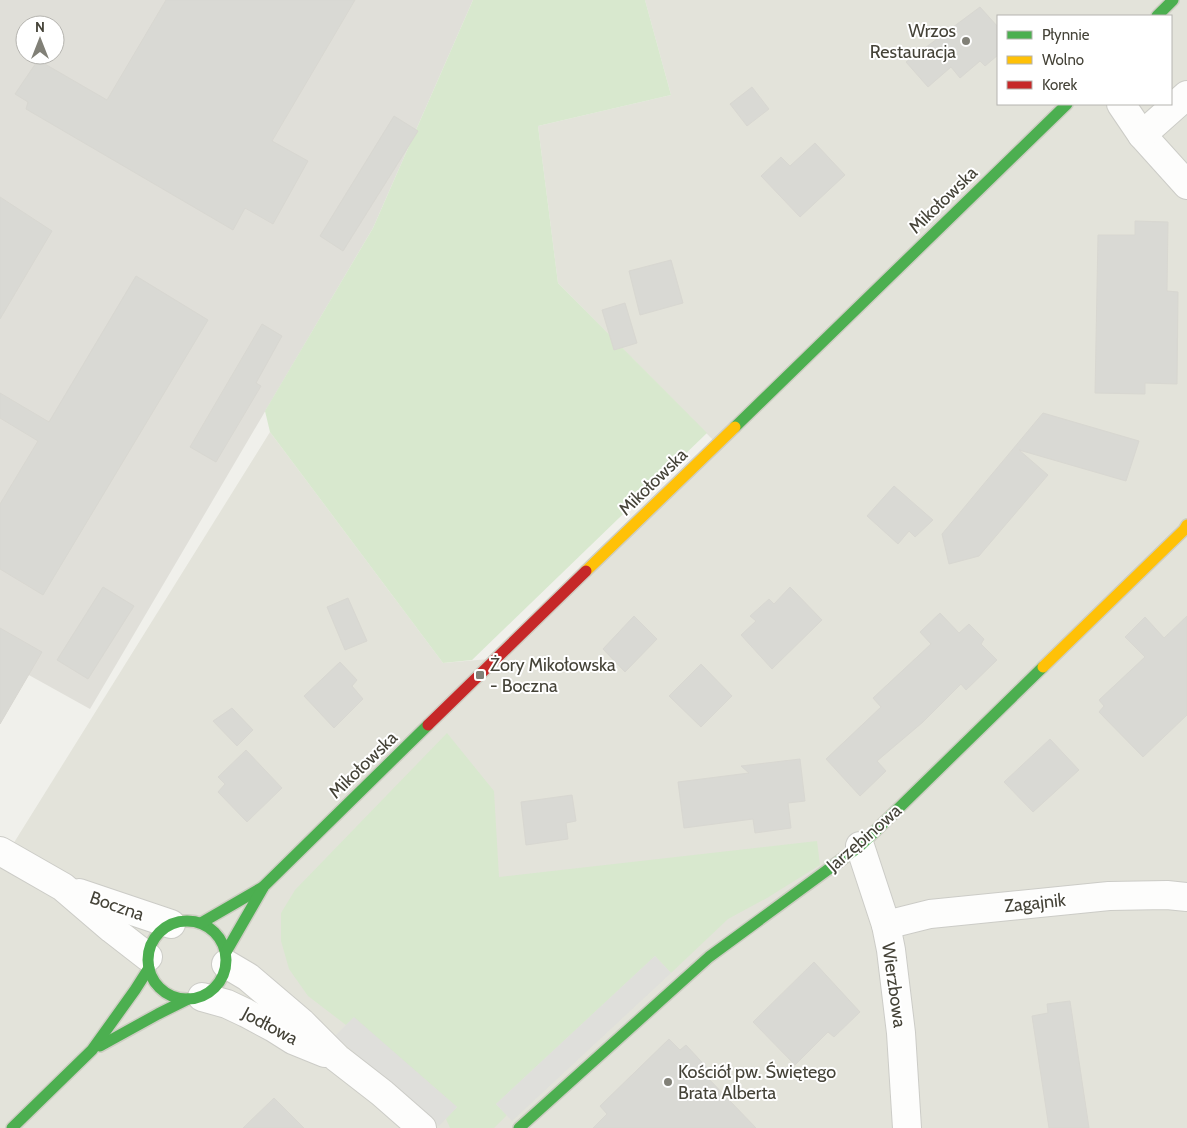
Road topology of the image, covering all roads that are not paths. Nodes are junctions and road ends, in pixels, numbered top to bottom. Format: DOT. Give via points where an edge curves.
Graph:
graph roads {
  1 [pos="1174,0"];
  2 [pos="1158,15"];
  3 [pos="1187,95"];
  4 [pos="1066,105"];
  5 [pos="1123,105"];
  6 [pos="1142,135"];
  7 [pos="1187,185"];
  8 [pos="1187,525"];
  9 [pos="860,846"];
  10 [pos="0,851"];
  11 [pos="264,886"];
  12 [pos="63,887"];
  13 [pos="1187,897"];
  14 [pos="201,923"];
  15 [pos="171,924"];
  16 [pos="886,925"];
  17 [pos="226,958"];
  18 [pos="149,962"];
  19 [pos="195,998"];
  20 [pos="92,1050"];
  21 [pos="337,1058"];
  22 [pos="12,1128"];
  23 [pos="422,1128"];
  24 [pos="519,1128"];
  25 [pos="907,1128"];
  1 -- 2 [label="street"];
  3 -- 6 [label="street"];
  4 -- 11 [label="street, Mikołowska"];
  5 -- 6 [label="street"];
  6 -- 7 [label="street"];
  8 -- 9 [label="street, Jarzębinowa"];
  9 -- 16 [label="street, Wierzbowa"];
  9 -- 24 [label="street, Jarzębinowa" via="709,956"];
  10 -- 12 [label="street, Boczna"];
  11 -- 14 [label="street, Mikołowska"];
  11 -- 17 [label="street, Mikołowska"];
  12 -- 15 [label="street, Boczna"];
  12 -- 18 [label="street, Boczna"];
  13 -- 16 [label="street, Zagajnik" via="1109,896 930,914"];
  14 -- 15 [label="street"];
  14 -- 17 [label="street" via="223,942"];
  15 -- 18 [label="street" via="155,938 150,947"];
  16 -- 25 [label="street, Wierzbowa" via="892,950 901,1033"];
  17 -- 19 [label="street" via="219,984"];
  17 -- 21 [label="street, Jodłowa" via="302,1023"];
  18 -- 19 [label="street" via="154,980 163,990 175,997"];
  18 -- 20 [label="street" via="135,990"];
  19 -- 20 [label="street"];
  19 -- 21 [label="street, Jodłowa" via="227,1004 293,1040"];
  20 -- 22 [label="street"];
  21 -- 23 [label="street, Jodłowa"];
}
